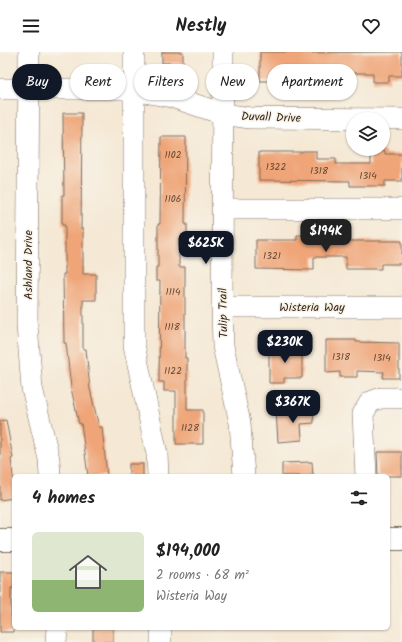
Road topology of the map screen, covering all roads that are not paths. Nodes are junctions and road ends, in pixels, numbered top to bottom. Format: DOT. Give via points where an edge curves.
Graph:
graph roads {
  1 [pos="29,52"];
  2 [pos="134,52"];
  3 [pos="224,52"];
  4 [pos="29,64"];
  5 [pos="134,64"];
  6 [pos="0,89"];
  7 [pos="12,89"];
  8 [pos="62,89"];
  9 [pos="134,91"];
  10 [pos="29,100"];
  11 [pos="134,100"];
  12 [pos="181,100"];
  13 [pos="223,114"];
  14 [pos="402,119"];
  15 [pos="223,209"];
  16 [pos="402,209"];
  17 [pos="222,307"];
  18 [pos="402,307"];
  19 [pos="402,398"];
  20 [pos="50,474"];
  21 [pos="158,474"];
  22 [pos="244,474"];
  23 [pos="366,474"];
  24 [pos="390,539"];
  25 [pos="402,539"];
  26 [pos="0,540"];
  27 [pos="12,540"];
  28 [pos="57,630"];
  29 [pos="161,630"];
  30 [pos="56,642"];
  31 [pos="161,642"];
  1 -- 4 [label="street, Ashland Drive"];
  2 -- 5 [label="street"];
  3 -- 13 [label="street, Tulip Trail"];
  6 -- 7 [label="street, Duvall Drive"];
  8 -- 9 [label="street, Duvall Drive"];
  10 -- 20 [label="street, Ashland Drive" via="28,325 32,388 49,459"];
  11 -- 21 [label="street" via="134,345 157,454"];
  12 -- 13 [label="street, Duvall Drive"];
  13 -- 14 [label="street, Duvall Drive" via="250,118"];
  13 -- 15 [label="street, Tulip Trail"];
  15 -- 16 [label="street"];
  15 -- 17 [label="street, Tulip Trail"];
  17 -- 18 [label="street, Wisteria Way"];
  17 -- 22 [label="street, Tulip Trail" via="224,346 240,423"];
  19 -- 23 [label="street" via="380,398 370,402 363,414"];
  24 -- 25 [label="main road"];
  26 -- 27 [label="main road"];
  28 -- 30 [label="street"];
  29 -- 31 [label="street"];
}
